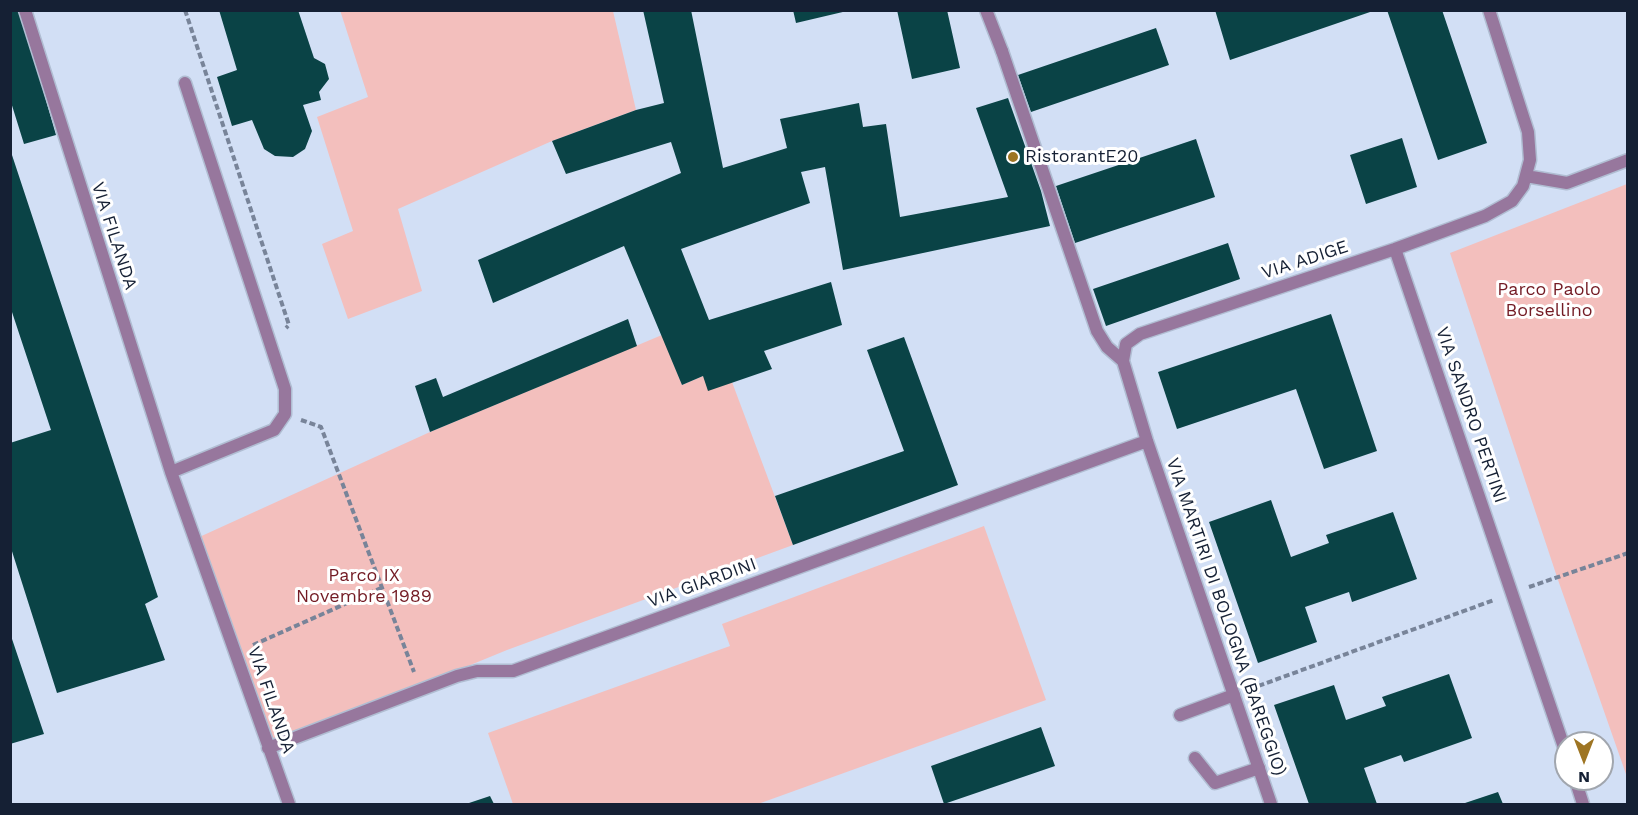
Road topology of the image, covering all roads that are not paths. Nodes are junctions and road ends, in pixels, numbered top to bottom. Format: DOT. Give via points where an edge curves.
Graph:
graph roads {
  1 [pos="25,10"];
  2 [pos="986,10"];
  3 [pos="1489,10"];
  4 [pos="185,83"];
  5 [pos="1628,160"];
  6 [pos="1526,176"];
  7 [pos="1395,249"];
  8 [pos="1123,361"];
  9 [pos="1147,441"];
  10 [pos="171,471"];
  11 [pos="1234,695"];
  12 [pos="1180,715"];
  13 [pos="1559,731"];
  14 [pos="268,747"];
  15 [pos="1195,758"];
  16 [pos="1259,768"];
  17 [pos="289,804"];
  18 [pos="1271,804"];
  1 -- 10 [label="street, VIA FILANDA"];
  2 -- 8 [label="street" via="1097,331"];
  3 -- 6 [label="street" via="1528,132 1530,160"];
  4 -- 10 [label="street" via="285,389 285,414 274,430"];
  5 -- 6 [label="street" via="1567,183"];
  6 -- 7 [label="street, VIA ADIGE" via="1512,201 1485,216"];
  7 -- 8 [label="street, VIA ADIGE" via="1140,334 1126,344"];
  7 -- 13 [label="street, VIA SANDRO PERTINI"];
  8 -- 9 [label="street, VIA MARTIRI DI BOLOGNA (BAREGGIO)"];
  9 -- 11 [label="street, VIA MARTIRI DI BOLOGNA (BAREGGIO)"];
  9 -- 14 [label="street, VIA GIARDINI" via="513,671 477,671"];
  10 -- 14 [label="street, VIA FILANDA"];
  11 -- 12 [label="street"];
  11 -- 16 [label="street, VIA MARTIRI DI BOLOGNA (BAREGGIO)"];
  14 -- 17 [label="street, VIA FILANDA"];
  15 -- 16 [label="street" via="1215,783"];
  16 -- 18 [label="street, VIA MARTIRI DI BOLOGNA (BAREGGIO)"];
}
